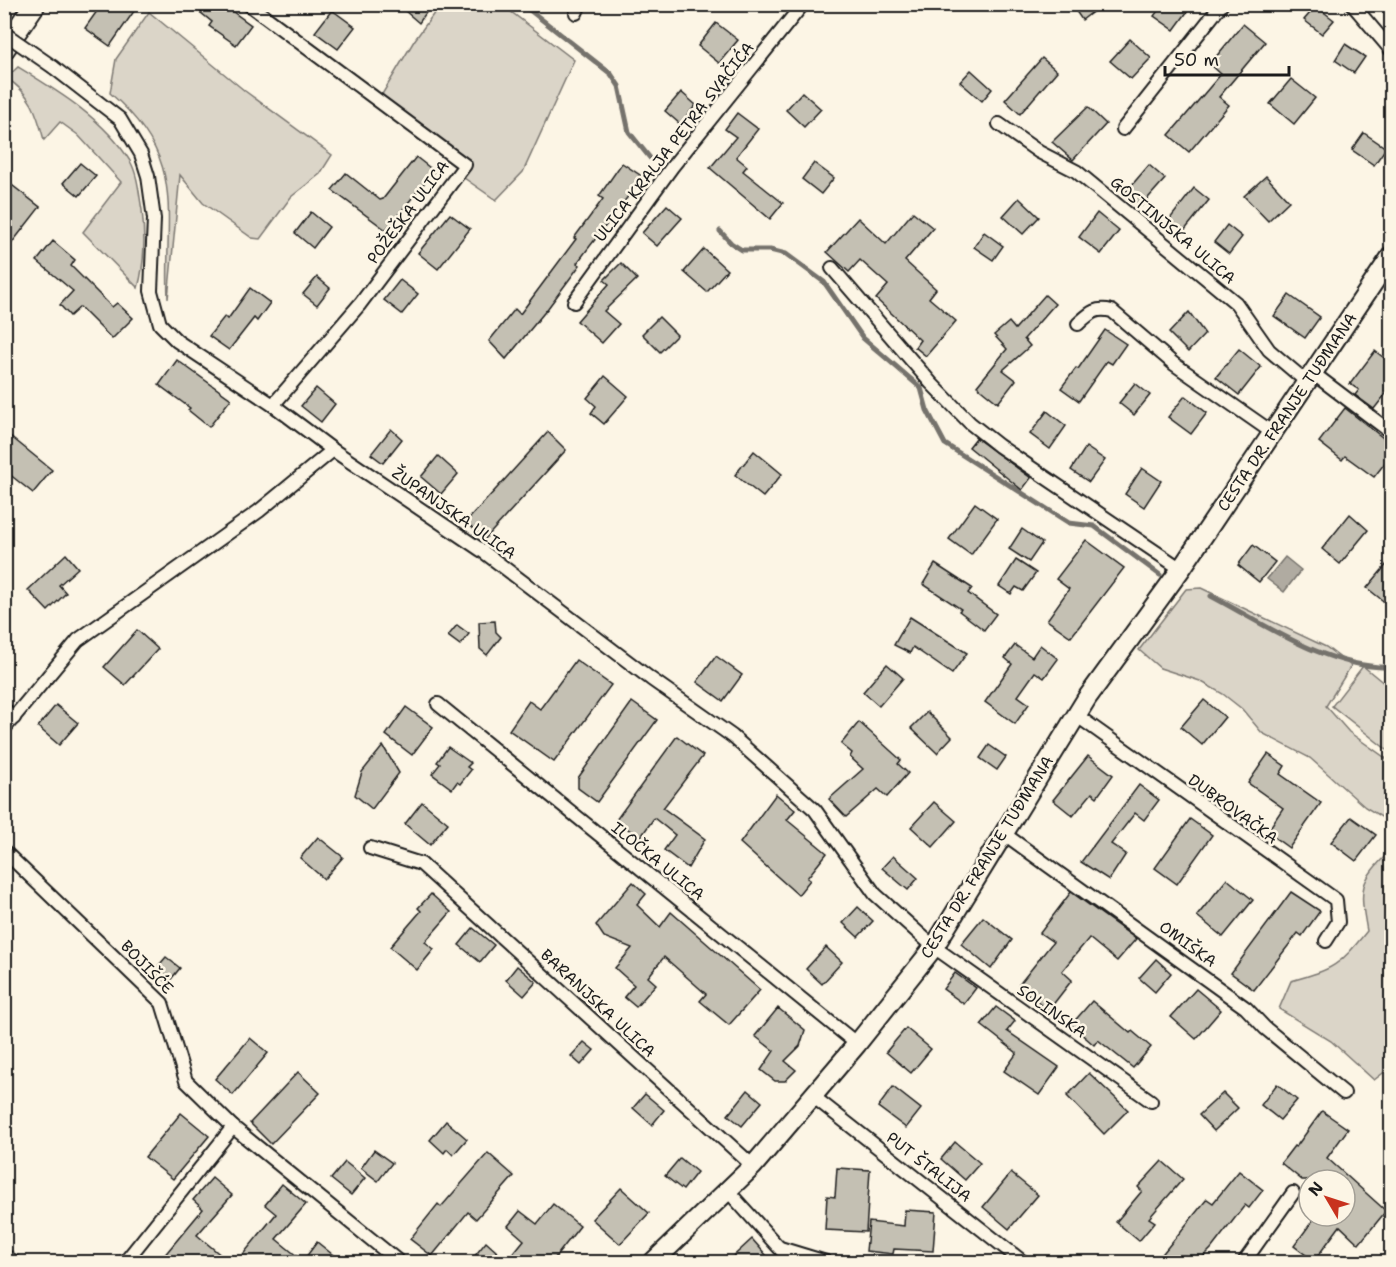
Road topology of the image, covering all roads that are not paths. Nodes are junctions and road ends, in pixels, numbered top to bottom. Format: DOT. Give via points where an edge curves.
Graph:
graph roads {
  1 [pos="35,4"];
  2 [pos="248,4"];
  3 [pos="803,4"];
  4 [pos="1222,4"];
  5 [pos="1352,4"];
  6 [pos="4,33"];
  7 [pos="4,49"];
  8 [pos="1392,51"];
  9 [pos="999,124"];
  10 [pos="1123,129"];
  11 [pos="1392,255"];
  12 [pos="832,268"];
  13 [pos="574,302"];
  14 [pos="1078,324"];
  15 [pos="1311,378"];
  16 [pos="273,405"];
  17 [pos="1392,433"];
  18 [pos="1273,434"];
  19 [pos="333,450"];
  20 [pos="1181,569"];
  21 [pos="438,704"];
  22 [pos="4,709"];
  23 [pos="1076,715"];
  24 [pos="14,718"];
  25 [pos="4,729"];
  26 [pos="1003,833"];
  27 [pos="370,848"];
  28 [pos="4,851"];
  29 [pos="1326,941"];
  30 [pos="934,947"];
  31 [pos="858,1044"];
  32 [pos="1344,1093"];
  33 [pos="814,1097"];
  34 [pos="1151,1101"];
  35 [pos="233,1127"];
  36 [pos="753,1166"];
  37 [pos="728,1191"];
  38 [pos="1293,1193"];
  39 [pos="779,1248"];
  40 [pos="4,1255"];
  41 [pos="14,1263"];
  42 [pos="125,1263"];
  43 [pos="399,1263"];
  44 [pos="652,1263"];
  45 [pos="792,1263"];
  46 [pos="826,1263"];
  47 [pos="1023,1263"];
  48 [pos="1244,1263"];
  1 -- 7 [label="main road"];
  2 -- 16 [label="street, POŽEŠKA ULICA" via="465,165 360,304"];
  3 -- 13 [label="street, ULICA KRALJA PETRA SVAČIĆA" via="672,166"];
  4 -- 10 [label="street"];
  5 -- 8 [label="street"];
  6 -- 16 [label="street, ŽUPANJSKA ULICA, bridge" via="120,119 141,154 154,219 151,291 160,324 177,341"];
  9 -- 15 [label="street, GOSTINJSKA ULICA" via="1039,152 1076,171 1236,303 1269,350"];
  11 -- 15 [label="main road, CESTA DR. FRANJE TUĐMANA"];
  12 -- 20 [label="street" via="970,423"];
  14 -- 18 [label="street" via="1092,310 1112,311 1174,364"];
  15 -- 17 [label="street, GOSTINJSKA ULICA"];
  15 -- 18 [label="main road, CESTA DR. FRANJE TUĐMANA"];
  16 -- 19 [label="street, ŽUPANJSKA ULICA"];
  18 -- 20 [label="main road, CESTA DR. FRANJE TUĐMANA"];
  19 -- 24 [label="street" via="259,511 78,640"];
  19 -- 30 [label="street, ŽUPANJSKA ULICA" via="481,550 732,736 815,810 875,894"];
  20 -- 23 [label="main road, CESTA DR. FRANJE TUĐMANA"];
  21 -- 31 [label="street, ILOČKA ULICA"];
  22 -- 24 [label="street"];
  23 -- 26 [label="main road, CESTA DR. FRANJE TUĐMANA"];
  23 -- 29 [label="street, DUBROVAČKA" via="1336,900 1338,922"];
  24 -- 25 [label="street"];
  26 -- 30 [label="main road, CESTA DR. FRANJE TUĐMANA"];
  26 -- 32 [label="street, OMIŠKA" via="1246,1008"];
  27 -- 36 [label="street, BARANJSKA ULICA" via="422,864"];
  28 -- 35 [label="street, BOJIŠĆE" via="162,1003 186,1081"];
  30 -- 31 [label="main road, CESTA DR. FRANJE TUĐMANA"];
  30 -- 34 [label="street, SOLINSKA"];
  31 -- 33 [label="main road, CESTA DR. FRANJE TUĐMANA"];
  33 -- 36 [label="main road, CESTA DR. FRANJE TUĐMANA"];
  33 -- 47 [label="street, PUT ŠTALIJA"];
  35 -- 42 [label="street"];
  35 -- 43 [label="street, BOJIŠĆE"];
  36 -- 37 [label="main road, CESTA DR. FRANJE TUĐMANA"];
  37 -- 39 [label="street"];
  37 -- 44 [label="main road, CESTA DR. FRANJE TUĐMANA"];
  38 -- 48 [label="street"];
  39 -- 45 [label="street"];
  39 -- 46 [label="street"];
  40 -- 41 [label="street"];
}
